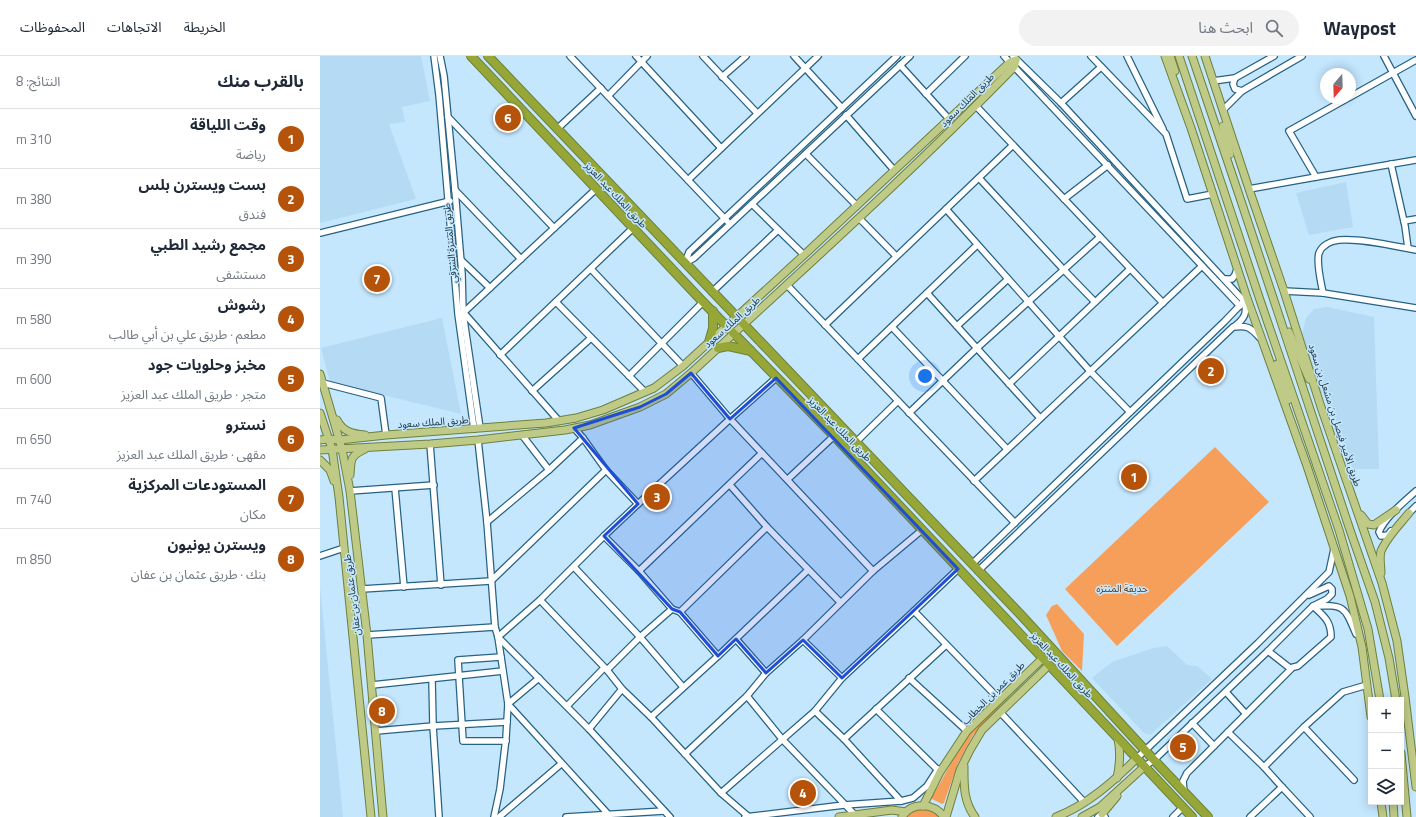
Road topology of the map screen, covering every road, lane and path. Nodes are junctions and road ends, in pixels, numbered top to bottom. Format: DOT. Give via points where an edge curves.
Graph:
graph roads {
  1 [pos="434,56"];
  2 [pos="440,56"];
  3 [pos="471,56"];
  4 [pos="488,56"];
  5 [pos="636,56"];
  6 [pos="647,56"];
  7 [pos="703,56"];
  8 [pos="746,56"];
  9 [pos="794,56"];
  10 [pos="818,56"];
  11 [pos="897,56"];
  12 [pos="910,56"];
  13 [pos="965,56"];
  14 [pos="1004,56"];
  15 [pos="1091,56"];
  16 [pos="1127,56"];
  17 [pos="1164,56"];
  18 [pos="1170,56"];
  19 [pos="1179,56"];
  20 [pos="1192,56"];
  21 [pos="1200,56"];
  22 [pos="1205,56"];
  23 [pos="1274,56"];
  24 [pos="1302,56"];
  25 [pos="1384,56"];
  26 [pos="573,57"];
  27 [pos="1416,60"];
  28 [pos="1013,61"];
  29 [pos="642,62"];
  30 [pos="900,65"];
  31 [pos="1101,67"];
  32 [pos="805,68"];
  33 [pos="1393,73"];
  34 [pos="722,77"];
  35 [pos="1235,78"];
  36 [pos="1213,81"];
  37 [pos="601,88"];
  38 [pos="1242,91"];
  39 [pos="1356,93"];
  40 [pos="926,94"];
  41 [pos="608,96"];
  42 [pos="1061,104"];
  43 [pos="1337,104"];
  44 [pos="976,106"];
  45 [pos="842,108"];
  46 [pos="1224,110"];
  47 [pos="757,114"];
  48 [pos="846,115"];
  49 [pos="1416,116"];
  50 [pos="448,117"];
  51 [pos="949,119"];
  52 [pos="1191,128"];
  53 [pos="557,129"];
  54 [pos="1166,134"];
  55 [pos="1013,145"];
  56 [pos="721,148"];
  57 [pos="806,154"];
  58 [pos="1416,160"];
  59 [pos="1391,164"];
  60 [pos="1108,165"];
  61 [pos="894,170"];
  62 [pos="1316,177"];
  63 [pos="979,178"];
  64 [pos="688,180"];
  65 [pos="596,189"];
  66 [pos="455,190"];
  67 [pos="1249,190"];
  68 [pos="1213,194"];
  69 [pos="1240,198"];
  70 [pos="1064,199"];
  71 [pos="455,200"];
  72 [pos="448,201"];
  73 [pos="752,204"];
  74 [pos="857,206"];
  75 [pos="946,209"];
  76 [pos="859,218"];
  77 [pos="725,219"];
  78 [pos="1416,219"];
  79 [pos="1404,221"];
  80 [pos="731,224"];
  81 [pos="554,228"];
  82 [pos="633,228"];
  83 [pos="778,230"];
  84 [pos="320,232"];
  85 [pos="1100,237"];
  86 [pos="978,245"];
  87 [pos="1408,248"];
  88 [pos="1416,250"];
  89 [pos="804,255"];
  90 [pos="896,256"];
  91 [pos="521,259"];
  92 [pos="461,260"];
  93 [pos="685,263"];
  94 [pos="1202,266"];
  95 [pos="1237,268"];
  96 [pos="591,269"];
  97 [pos="1130,269"];
  98 [pos="1064,270"];
  99 [pos="1008,279"];
  100 [pos="1224,279"];
  101 [pos="787,285"];
  102 [pos="490,288"];
  103 [pos="1284,291"];
  104 [pos="712,292"];
  105 [pos="927,293"];
  106 [pos="1323,293"];
  107 [pos="1272,294"];
  108 [pos="1246,300"];
  109 [pos="1260,300"];
  110 [pos="556,302"];
  111 [pos="703,302"];
  112 [pos="1028,302"];
  113 [pos="1095,302"];
  114 [pos="1163,303"];
  115 [pos="1240,306"];
  116 [pos="1416,308"];
  117 [pos="713,311"];
  118 [pos="461,313"];
  119 [pos="736,316"];
  120 [pos="744,324"];
  121 [pos="727,325"];
  122 [pos="825,325"];
  123 [pos="957,326"];
  124 [pos="892,327"];
  125 [pos="1233,327"];
  126 [pos="734,333"];
  127 [pos="1058,336"];
  128 [pos="591,338"];
  129 [pos="1262,339"];
  130 [pos="709,342"];
  131 [pos="662,343"];
  132 [pos="718,348"];
  133 [pos="977,348"];
  134 [pos="750,350"];
  135 [pos="500,355"];
  136 [pos="858,359"];
  137 [pos="683,366"];
  138 [pos="1090,371"];
  139 [pos="691,373"];
  140 [pos="320,374"];
  141 [pos="628,376"];
  142 [pos="776,378"];
  143 [pos="942,380"];
  144 [pos="323,383"];
  145 [pos="1009,384"];
  146 [pos="532,391"];
  147 [pos="644,392"];
  148 [pos="898,401"];
  149 [pos="331,407"];
  150 [pos="1321,407"];
  151 [pos="1130,412"];
  152 [pos="320,413"];
  153 [pos="909,413"];
  154 [pos="730,418"];
  155 [pos="1040,418"];
  156 [pos="559,421"];
  157 [pos="477,428"];
  158 [pos="574,428"];
  159 [pos="522,435"];
  160 [pos="384,436"];
  161 [pos="834,436"];
  162 [pos="583,438"];
  163 [pos="328,439"];
  164 [pos="320,440"];
  165 [pos="340,440"];
  166 [pos="478,440"];
  167 [pos="856,442"];
  168 [pos="430,444"];
  169 [pos="370,447"];
  170 [pos="332,449"];
  171 [pos="342,449"];
  172 [pos="1007,449"];
  173 [pos="320,450"];
  174 [pos="762,453"];
  175 [pos="320,460"];
  176 [pos="550,470"];
  177 [pos="606,470"];
  178 [pos="788,479"];
  179 [pos="974,481"];
  180 [pos="434,485"];
  181 [pos="730,485"];
  182 [pos="395,488"];
  183 [pos="350,490"];
  184 [pos="1416,491"];
  185 [pos="1317,495"];
  186 [pos="339,497"];
  187 [pos="638,504"];
  188 [pos="1416,506"];
  189 [pos="1356,508"];
  190 [pos="1396,510"];
  191 [pos="1409,513"];
  192 [pos="487,522"];
  193 [pos="1014,523"];
  194 [pos="767,527"];
  195 [pos="922,530"];
  196 [pos="604,536"];
  197 [pos="344,548"];
  198 [pos="1334,549"];
  199 [pos="320,556"];
  200 [pos="972,564"];
  201 [pos="574,567"];
  202 [pos="958,569"];
  203 [pos="808,570"];
  204 [pos="639,571"];
  205 [pos="873,571"];
  206 [pos="978,571"];
  207 [pos="491,581"];
  208 [pos="1382,583"];
  209 [pos="441,585"];
  210 [pos="404,587"];
  211 [pos="362,589"];
  212 [pos="1303,599"];
  213 [pos="540,600"];
  214 [pos="840,602"];
  215 [pos="1313,606"];
  216 [pos="672,608"];
  217 [pos="914,611"];
  218 [pos="680,612"];
  219 [pos="495,627"];
  220 [pos="367,635"];
  221 [pos="498,637"];
  222 [pos="640,637"];
  223 [pos="736,639"];
  224 [pos="803,640"];
  225 [pos="946,645"];
  226 [pos="1362,647"];
  227 [pos="1268,651"];
  228 [pos="718,656"];
  229 [pos="501,657"];
  230 [pos="1043,658"];
  231 [pos="1049,665"];
  232 [pos="1290,668"];
  233 [pos="605,669"];
  234 [pos="503,671"];
  235 [pos="766,673"];
  236 [pos="458,676"];
  237 [pos="539,678"];
  238 [pos="842,678"];
  239 [pos="909,678"];
  240 [pos="432,679"];
  241 [pos="372,685"];
  242 [pos="1367,685"];
  243 [pos="684,687"];
  244 [pos="622,689"];
  245 [pos="1226,692"];
  246 [pos="747,696"];
  247 [pos="1369,697"];
  248 [pos="1379,697"];
  249 [pos="1396,697"];
  250 [pos="999,699"];
  251 [pos="508,704"];
  252 [pos="567,706"];
  253 [pos="876,709"];
  254 [pos="815,711"];
  255 [pos="1000,712"];
  256 [pos="1246,714"];
  257 [pos="651,717"];
  258 [pos="507,722"];
  259 [pos="1192,723"];
  260 [pos="462,724"];
  261 [pos="433,726"];
  262 [pos="1304,727"];
  263 [pos="589,729"];
  264 [pos="376,731"];
  265 [pos="967,731"];
  266 [pos="1228,732"];
  267 [pos="782,739"];
  268 [pos="844,739"];
  269 [pos="1118,739"];
  270 [pos="506,741"];
  271 [pos="1214,746"];
  272 [pos="1145,750"];
  273 [pos="1414,751"];
  274 [pos="685,754"];
  275 [pos="1136,759"];
  276 [pos="1154,760"];
  277 [pos="964,762"];
  278 [pos="561,764"];
  279 [pos="1145,766"];
  280 [pos="1264,767"];
  281 [pos="1402,769"];
  282 [pos="939,770"];
  283 [pos="1117,778"];
  284 [pos="1354,780"];
  285 [pos="1126,784"];
  286 [pos="1416,787"];
  287 [pos="1282,788"];
  288 [pos="721,792"];
  289 [pos="1184,793"];
  290 [pos="901,801"];
  291 [pos="1084,802"];
  292 [pos="844,805"];
  293 [pos="1381,805"];
  294 [pos="1393,805"];
  295 [pos="923,806"];
  296 [pos="1183,807"];
  297 [pos="664,811"];
  298 [pos="608,814"];
  299 [pos="854,814"];
  300 [pos="904,814"];
  301 [pos="1102,816"];
  302 [pos="371,817"];
  303 [pos="383,817"];
  304 [pos="439,817"];
  305 [pos="494,817"];
  306 [pos="499,817"];
  307 [pos="566,817"];
  308 [pos="670,817"];
  309 [pos="747,817"];
  310 [pos="839,817"];
  311 [pos="945,817"];
  312 [pos="975,817"];
  313 [pos="1056,817"];
  314 [pos="1082,817"];
  315 [pos="1173,817"];
  316 [pos="1192,817"];
  317 [pos="1208,817"];
  318 [pos="1250,817"];
  319 [pos="1310,817"];
  320 [pos="1383,817"];
  321 [pos="1394,817"];
  322 [pos="1407,817"];
  1 -- 72 [label="street"];
  2 -- 50 [label="street, طريق المنتزة الشرقي"];
  3 -- 65 [label="highway, طريق الملك عبد العزيز"];
  4 -- 53 [label="highway, طريق الملك عبد العزيز"];
  5 -- 29 [label="street"];
  6 -- 29 [label="street"];
  7 -- 34 [label="street"];
  8 -- 34 [label="street"];
  9 -- 32 [label="street"];
  10 -- 32 [label="street"];
  11 -- 45 [label="street"];
  12 -- 30 [label="street"];
  13 -- 40 [label="street"];
  14 -- 28 [label="street"];
  15 -- 31 [label="street"];
  16 -- 54 [label="street"];
  17 -- 52 [label="main road"];
  18 -- 52 [label="main road"];
  19 -- 109 [label="main road"];
  20 -- 69 [label="main road"];
  21 -- 36 [label="main road"];
  22 -- 36 [label="main road, طريق الأمير فيصل بن مشعل بن سعود"];
  23 -- 35 [label="street"];
  24 -- 38 [label="street"];
  25 -- 33 [label="street"];
  26 -- 37 [label="street"];
  27 -- 33 [label="street"];
  28 -- 42 [label="street"];
  28 -- 44 [label="main road, طريق الملك سعود"];
  28 -- 51 [label="main road, طريق الملك سعود"];
  28 -- 60 [label="street"];
  29 -- 41 [label="street"];
  29 -- 56 [label="street"];
  30 -- 40 [label="street"];
  30 -- 48 [label="street"];
  31 -- 42 [label="street"];
  31 -- 54 [label="street"];
  32 -- 45 [label="street"];
  32 -- 47 [label="street"];
  33 -- 39 [label="street"];
  33 -- 49 [label="street"];
  34 -- 47 [label="street"];
  35 -- 36 [label="street"];
  35 -- 38 [label="street" via="1235,88"];
  36 -- 46 [label="main road, طريق الأمير فيصل بن مشعل بن سعود"];
  36 -- 69 [label="main road"];
  37 -- 41 [label="street"];
  37 -- 53 [label="street"];
  38 -- 46 [label="street"];
  40 -- 51 [label="street"];
  41 -- 64 [label="street"];
  42 -- 100 [label="street"];
  43 -- 62 [label="street" via="1289,131"];
  44 -- 55 [label="street"];
  44 -- 76 [label="main road, طريق الملك سعود"];
  45 -- 77 [label="street"];
  46 -- 67 [label="main road, طريق الأمير فيصل بن مشعل بن سعود"];
  47 -- 56 [label="street"];
  48 -- 57 [label="street"];
  48 -- 61 [label="street"];
  50 -- 66 [label="street, طريق المنتزة الشرقي"];
  50 -- 81 [label="street"];
  51 -- 61 [label="main road, طريق الملك سعود"];
  52 -- 68 [label="main road"];
  53 -- 93 [label="highway, طريق الملك عبد العزيز"];
  54 -- 68 [label="street" via="1188,199"];
  55 -- 63 [label="street"];
  55 -- 70 [label="street"];
  56 -- 64 [label="street"];
  57 -- 73 [label="street"];
  57 -- 74 [label="street"];
  58 -- 59 [label="street"];
  59 -- 62 [label="street"];
  59 -- 79 [label="street"];
  60 -- 70 [label="street"];
  60 -- 94 [label="street"];
  61 -- 74 [label="main road, طريق الملك سعود"];
  62 -- 67 [label="street"];
  63 -- 75 [label="street"];
  63 -- 98 [label="street"];
  64 -- 77 [label="street"];
  65 -- 81 [label="street"];
  65 -- 82 [label="highway, طريق الملك عبد العزيز"];
  66 -- 71 [label="street, طريق المنتزة الشرقي"];
  66 -- 91 [label="street"];
  67 -- 103 [label="main road, طريق الأمير فيصل بن مشعل بن سعود"];
  68 -- 95 [label="main road"];
  69 -- 107 [label="main road"];
  70 -- 85 [label="street"];
  71 -- 72 [label="street"];
  71 -- 92 [label="street, طريق المنتزة الشرقي"];
  72 -- 84 [label="street"];
  72 -- 118 [label="street"];
  73 -- 80 [label="street"];
  73 -- 83 [label="street"];
  74 -- 89 [label="main road, طريق الملك سعود"];
  75 -- 86 [label="street"];
  75 -- 90 [label="street"];
  76 -- 90 [label="street"];
  76 -- 101 [label="main road, طريق الملك سعود"];
  77 -- 80 [label="street"];
  77 -- 93 [label="street" via="689,252"];
  78 -- 79 [label="street"];
  79 -- 87 [label="street"];
  80 -- 93 [label="street" via="694,258"];
  81 -- 91 [label="street"];
  82 -- 96 [label="street"];
  82 -- 111 [label="highway, طريق الملك عبد العزيز"];
  83 -- 89 [label="street"];
  83 -- 104 [label="street"];
  85 -- 97 [label="street"];
  85 -- 98 [label="street"];
  86 -- 99 [label="street"];
  86 -- 105 [label="street"];
  87 -- 88 [label="street"];
  87 -- 106 [label="street" via="1338,240 1324,245 1319,253 1318,265"];
  89 -- 119 [label="main road, طريق الملك سعود"];
  90 -- 122 [label="street"];
  91 -- 102 [label="street"];
  92 -- 102 [label="street"];
  92 -- 118 [label="street, طريق المنتزة الشرقي"];
  93 -- 104 [label="highway, طريق الملك عبد العزيز"];
  94 -- 114 [label="street"];
  94 -- 115 [label="street"];
  95 -- 100 [label="street" via="1232,279"];
  95 -- 108 [label="main road"];
  96 -- 110 [label="street"];
  96 -- 131 [label="street"];
  97 -- 113 [label="street"];
  97 -- 114 [label="street"];
  98 -- 112 [label="street"];
  98 -- 113 [label="street"];
  99 -- 112 [label="street"];
  99 -- 123 [label="street"];
  100 -- 108 [label="street"];
  101 -- 120 [label="main road, طريق الملك سعود"];
  101 -- 122 [label="street"];
  102 -- 118 [label="street"];
  103 -- 106 [label="street"];
  103 -- 150 [label="main road, طريق الأمير فيصل بن مشعل بن سعود"];
  104 -- 119 [label="highway, طريق الملك عبد العزيز"];
  105 -- 123 [label="street"];
  105 -- 124 [label="street"];
  106 -- 116 [label="street"];
  107 -- 150 [label="main road"];
  107 -- 249 [label="main road" via="1375,602"];
  108 -- 115 [label="street"];
  108 -- 125 [label="street" via="1243,320"];
  108 -- 129 [label="main road"];
  109 -- 185 [label="main road" via="1268,336"];
  109 -- 248 [label="main road" via="1342,538 1368,629"];
  110 -- 128 [label="street"];
  110 -- 135 [label="street"];
  111 -- 117 [label="highway, طريق الملك عبد العزيز"];
  111 -- 131 [label="street"];
  112 -- 127 [label="street"];
  112 -- 133 [label="street"];
  113 -- 127 [label="street"];
  114 -- 138 [label="street"];
  115 -- 151 [label="street"];
  117 -- 121 [label="highway, طريق الملك عبد العزيز"];
  117 -- 130 [label="highway" via="713,328"];
  118 -- 135 [label="street"];
  118 -- 157 [label="street, طريق المنتزة الشرقي"];
  119 -- 120 [label="highway, طريق الملك عبد العزيز"];
  119 -- 121 [label="main road, طريق الملك سعود"];
  120 -- 126 [label="main road, طريق الملك سعود"];
  120 -- 167 [label="highway, طريق الملك عبد العزيز"];
  121 -- 126 [label="highway, طريق الملك عبد العزيز"];
  121 -- 130 [label="main road, طريق الملك سعود"];
  122 -- 136 [label="street"];
  123 -- 133 [label="street"];
  124 -- 136 [label="street"];
  124 -- 143 [label="street"];
  125 -- 129 [label="street" via="1244,326 1253,330"];
  125 -- 206 [label="street"];
  126 -- 132 [label="main road, طريق الملك سعود"];
  126 -- 134 [label="highway, طريق الملك عبد العزيز"];
  127 -- 138 [label="street"];
  127 -- 145 [label="street"];
  128 -- 141 [label="street"];
  128 -- 146 [label="street"];
  129 -- 185 [label="main road"];
  130 -- 137 [label="main road, طريق الملك سعود"];
  131 -- 137 [label="street"];
  131 -- 141 [label="street"];
  132 -- 134 [label="highway" via="733,346"];
  132 -- 139 [label="main road, طريق الملك سعود"];
  133 -- 143 [label="street"];
  133 -- 145 [label="street"];
  134 -- 142 [label="highway, طريق الملك عبد العزيز"];
  135 -- 146 [label="street"];
  136 -- 148 [label="street"];
  137 -- 147 [label="main road, طريق الملك سعود" via="654,388"];
  138 -- 151 [label="street"];
  138 -- 155 [label="street"];
  139 -- 154 [label="street"];
  139 -- 158 [label="main road, طريق الملك سعود" via="666,394 640,407"];
  140 -- 144 [label="main road, طريق عثمان بن عفان"];
  141 -- 147 [label="street"];
  142 -- 154 [label="street"];
  142 -- 161 [label="highway, طريق الملك عبد العزيز"];
  143 -- 153 [label="street"];
  143 -- 172 [label="street"];
  144 -- 149 [label="main road, طريق عثمان بن عفان"];
  144 -- 160 [label="street" via="381,398"];
  145 -- 155 [label="street"];
  146 -- 156 [label="street"];
  147 -- 156 [label="main road, طريق الملك سعود" via="603,410"];
  148 -- 153 [label="street"];
  148 -- 167 [label="street"];
  149 -- 160 [label="main road" via="339,425 347,431 353,434"];
  149 -- 165 [label="main road, طريق عثمان بن عفان"];
  150 -- 189 [label="main road, طريق الأمير فيصل بن مشعل بن سعود"];
  151 -- 193 [label="street"];
  152 -- 163 [label="main road, طريق عثمان بن عفان"];
  153 -- 179 [label="street"];
  154 -- 174 [label="street"];
  154 -- 187 [label="street"];
  155 -- 172 [label="street"];
  156 -- 157 [label="main road, طريق الملك سعود"];
  157 -- 160 [label="main road, طريق الملك سعود"];
  158 -- 159 [label="main road, طريق الملك سعود"];
  158 -- 162 [label="street"];
  159 -- 166 [label="main road, طريق الملك سعود"];
  159 -- 176 [label="street"];
  160 -- 165 [label="main road, طريق الملك سعود"];
  161 -- 178 [label="street"];
  161 -- 195 [label="highway, طريق الملك عبد العزيز"];
  162 -- 176 [label="street"];
  162 -- 177 [label="street"];
  163 -- 164 [label="main road, طريق الملك سعود"];
  163 -- 165 [label="main road, طريق الملك سعود"];
  163 -- 170 [label="main road, طريق عثمان بن عفان"];
  165 -- 171 [label="main road, طريق عثمان بن عفان"];
  166 -- 168 [label="main road, طريق الملك سعود"];
  166 -- 192 [label="street"];
  167 -- 200 [label="highway, طريق الملك عبد العزيز"];
  168 -- 169 [label="main road, طريق الملك سعود"];
  168 -- 180 [label="street"];
  169 -- 171 [label="main road, طريق الملك سعود"];
  169 -- 183 [label="main road" via="352,457"];
  170 -- 171 [label="main road, طريق الملك سعود"];
  170 -- 173 [label="main road, طريق الملك سعود"];
  170 -- 186 [label="main road, طريق عثمان بن عفان"];
  171 -- 183 [label="main road, طريق عثمان بن عفان"];
  172 -- 179 [label="street"];
  174 -- 178 [label="street"];
  174 -- 181 [label="street"];
  175 -- 186 [label="main road" via="330,470"];
  176 -- 192 [label="street"];
  177 -- 187 [label="street"];
  177 -- 207 [label="street"];
  178 -- 205 [label="street"];
  179 -- 193 [label="street"];
  180 -- 182 [label="street"];
  180 -- 209 [label="street"];
  181 -- 194 [label="street"];
  181 -- 204 [label="street"];
  182 -- 183 [label="street"];
  182 -- 210 [label="street"];
  183 -- 211 [label="main road, طريق عثمان بن عفان"];
  184 -- 190 [label="street"];
  185 -- 198 [label="main road"];
  186 -- 197 [label="main road, طريق عثمان بن عفان"];
  187 -- 196 [label="street"];
  188 -- 191 [label="street"];
  189 -- 190 [label="main road" via="1371,526"];
  189 -- 208 [label="main road, طريق الأمير فيصل بن مشعل بن سعود"];
  190 -- 191 [label="street" via="1381,527 1381,536 1388,535"];
  191 -- 208 [label="main road" via="1381,551"];
  192 -- 207 [label="street"];
  193 -- 200 [label="street"];
  194 -- 203 [label="street"];
  194 -- 218 [label="street"];
  195 -- 202 [label="highway, طريق الملك عبد العزيز"];
  195 -- 205 [label="street"];
  196 -- 201 [label="street"];
  196 -- 204 [label="street"];
  197 -- 199 [label="street"];
  197 -- 302 [label="main road, طريق عثمان بن عفان"];
  198 -- 212 [label="street" via="1330,572"];
  198 -- 226 [label="main road" via="1350,596"];
  200 -- 206 [label="highway, طريق الملك عبد العزيز"];
  201 -- 213 [label="street"];
  201 -- 222 [label="street"];
  202 -- 217 [label="street"];
  202 -- 230 [label="highway, طريق الملك عبد العزيز"];
  203 -- 214 [label="street"];
  203 -- 223 [label="street"];
  204 -- 216 [label="street"];
  205 -- 214 [label="street"];
  206 -- 272 [label="highway, طريق الملك عبد العزيز"];
  207 -- 209 [label="street"];
  207 -- 219 [label="street"];
  208 -- 273 [label="main road, طريق الأمير فيصل بن مشعل بن سعود" via="1397,641"];
  209 -- 210 [label="street"];
  210 -- 211 [label="street"];
  211 -- 220 [label="main road, طريق عثمان بن عفان"];
  212 -- 215 [label="street" via="1329,586 1332,594"];
  212 -- 272 [label="street"];
  213 -- 221 [label="street"];
  213 -- 233 [label="street"];
  214 -- 224 [label="street"];
  215 -- 226 [label="street" via="1336,606 1346,612"];
  215 -- 227 [label="street"];
  215 -- 232 [label="street" via="1327,618 1331,637 1298,666"];
  216 -- 218 [label="street"];
  216 -- 222 [label="street"];
  217 -- 225 [label="street"];
  217 -- 238 [label="street"];
  218 -- 228 [label="street"];
  219 -- 220 [label="street"];
  219 -- 221 [label="street"];
  220 -- 241 [label="main road, طريق عثمان بن عفان"];
  221 -- 229 [label="street"];
  221 -- 237 [label="street"];
  222 -- 233 [label="street"];
  222 -- 243 [label="street"];
  223 -- 228 [label="street"];
  223 -- 235 [label="street"];
  224 -- 235 [label="street"];
  224 -- 238 [label="street"];
  225 -- 239 [label="street"];
  225 -- 250 [label="street"];
  226 -- 242 [label="main road"];
  227 -- 232 [label="street"];
  227 -- 245 [label="street"];
  228 -- 243 [label="street"];
  229 -- 234 [label="street"];
  229 -- 236 [label="street" via="458,660"];
  230 -- 231 [label="highway, طريق الملك عبد العزيز"];
  230 -- 250 [label="main road, طريق عمر بن الخطاب"];
  231 -- 255 [label="main road, طريق عمر بن الخطاب"];
  231 -- 269 [label="highway, طريق الملك عبد العزيز"];
  232 -- 256 [label="street"];
  233 -- 244 [label="street"];
  233 -- 252 [label="street"];
  234 -- 236 [label="street"];
  234 -- 251 [label="street"];
  235 -- 246 [label="street"];
  236 -- 240 [label="street"];
  236 -- 260 [label="street"];
  237 -- 251 [label="street"];
  237 -- 252 [label="street"];
  238 -- 254 [label="street"];
  239 -- 253 [label="street"];
  239 -- 265 [label="street"];
  240 -- 241 [label="street"];
  240 -- 261 [label="street"];
  241 -- 264 [label="main road, طريق عثمان بن عفان"];
  242 -- 247 [label="main road"];
  242 -- 262 [label="street" via="1343,692"];
  243 -- 257 [label="street"];
  244 -- 257 [label="street"];
  244 -- 263 [label="street"];
  245 -- 256 [label="street"];
  245 -- 259 [label="street"];
  246 -- 267 [label="street"];
  246 -- 274 [label="street"];
  250 -- 265 [label="main road, طريق عمر بن الخطاب"];
  251 -- 258 [label="street"];
  251 -- 278 [label="street"];
  252 -- 263 [label="street"];
  253 -- 268 [label="street"];
  253 -- 282 [label="street"];
  254 -- 267 [label="street"];
  254 -- 268 [label="street"];
  255 -- 277 [label="main road, طريق عمر بن الخطاب" via="982,730"];
  255 -- 291 [label="street"];
  256 -- 266 [label="street"];
  257 -- 274 [label="street"];
  258 -- 260 [label="street"];
  258 -- 270 [label="street"];
  259 -- 271 [label="street"];
  259 -- 276 [label="street"];
  260 -- 261 [label="street"];
  260 -- 270 [label="street" via="463,741"];
  261 -- 264 [label="street"];
  261 -- 304 [label="street"];
  262 -- 280 [label="street"];
  262 -- 284 [label="street"];
  263 -- 297 [label="street"];
  264 -- 303 [label="main road, طريق عثمان بن عفان"];
  265 -- 282 [label="main road, طريق عمر بن الخطاب"];
  266 -- 271 [label="street"];
  266 -- 280 [label="street"];
  267 -- 288 [label="street"];
  267 -- 292 [label="street"];
  268 -- 290 [label="street"];
  269 -- 275 [label="highway, طريق الملك عبد العزيز"];
  269 -- 283 [label="main road" via="1120,762"];
  270 -- 305 [label="street"];
  271 -- 289 [label="street" via="1187,773 1183,781"];
  272 -- 275 [label="street"];
  272 -- 276 [label="highway, طريق الملك عبد العزيز"];
  273 -- 286 [label="main road, طريق الأمير فيصل بن مشعل بن سعود"];
  274 -- 288 [label="street"];
  275 -- 279 [label="highway, طريق الملك عبد العزيز"];
  275 -- 283 [label="main road"];
  276 -- 279 [label="street"];
  276 -- 289 [label="highway, طريق الملك عبد العزيز"];
  277 -- 311 [label="main road, طريق عمر بن الخطاب"];
  277 -- 312 [label="main road" via="964,788 970,810"];
  278 -- 298 [label="street"];
  278 -- 306 [label="street"];
  279 -- 285 [label="main road"];
  279 -- 296 [label="highway, طريق الملك عبد العزيز"];
  280 -- 287 [label="street"];
  281 -- 322 [label="main road"];
  282 -- 290 [label="street" via="927,786 913,798"];
  282 -- 295 [label="main road, طريق عمر بن الخطاب"];
  283 -- 291 [label="main road"];
  285 -- 301 [label="main road"];
  285 -- 314 [label="main road" via="1100,807"];
  287 -- 318 [label="street"];
  287 -- 319 [label="street"];
  288 -- 309 [label="street"];
  289 -- 317 [label="highway, طريق الملك عبد العزيز"];
  290 -- 292 [label="street"];
  291 -- 313 [label="main road"];
  292 -- 299 [label="street"];
  292 -- 309 [label="street"];
  293 -- 320 [label="main road"];
  294 -- 321 [label="main road"];
  295 -- 300 [label="main road" via="913,807"];
  295 -- 311 [label="main road" via="936,809"];
  296 -- 315 [label="street"];
  296 -- 316 [label="highway, طريق الملك عبد العزيز"];
  297 -- 298 [label="street"];
  297 -- 308 [label="street"];
  298 -- 307 [label="street"];
  299 -- 300 [label="main road" via="892,810"];
  299 -- 310 [label="main road"];
}
